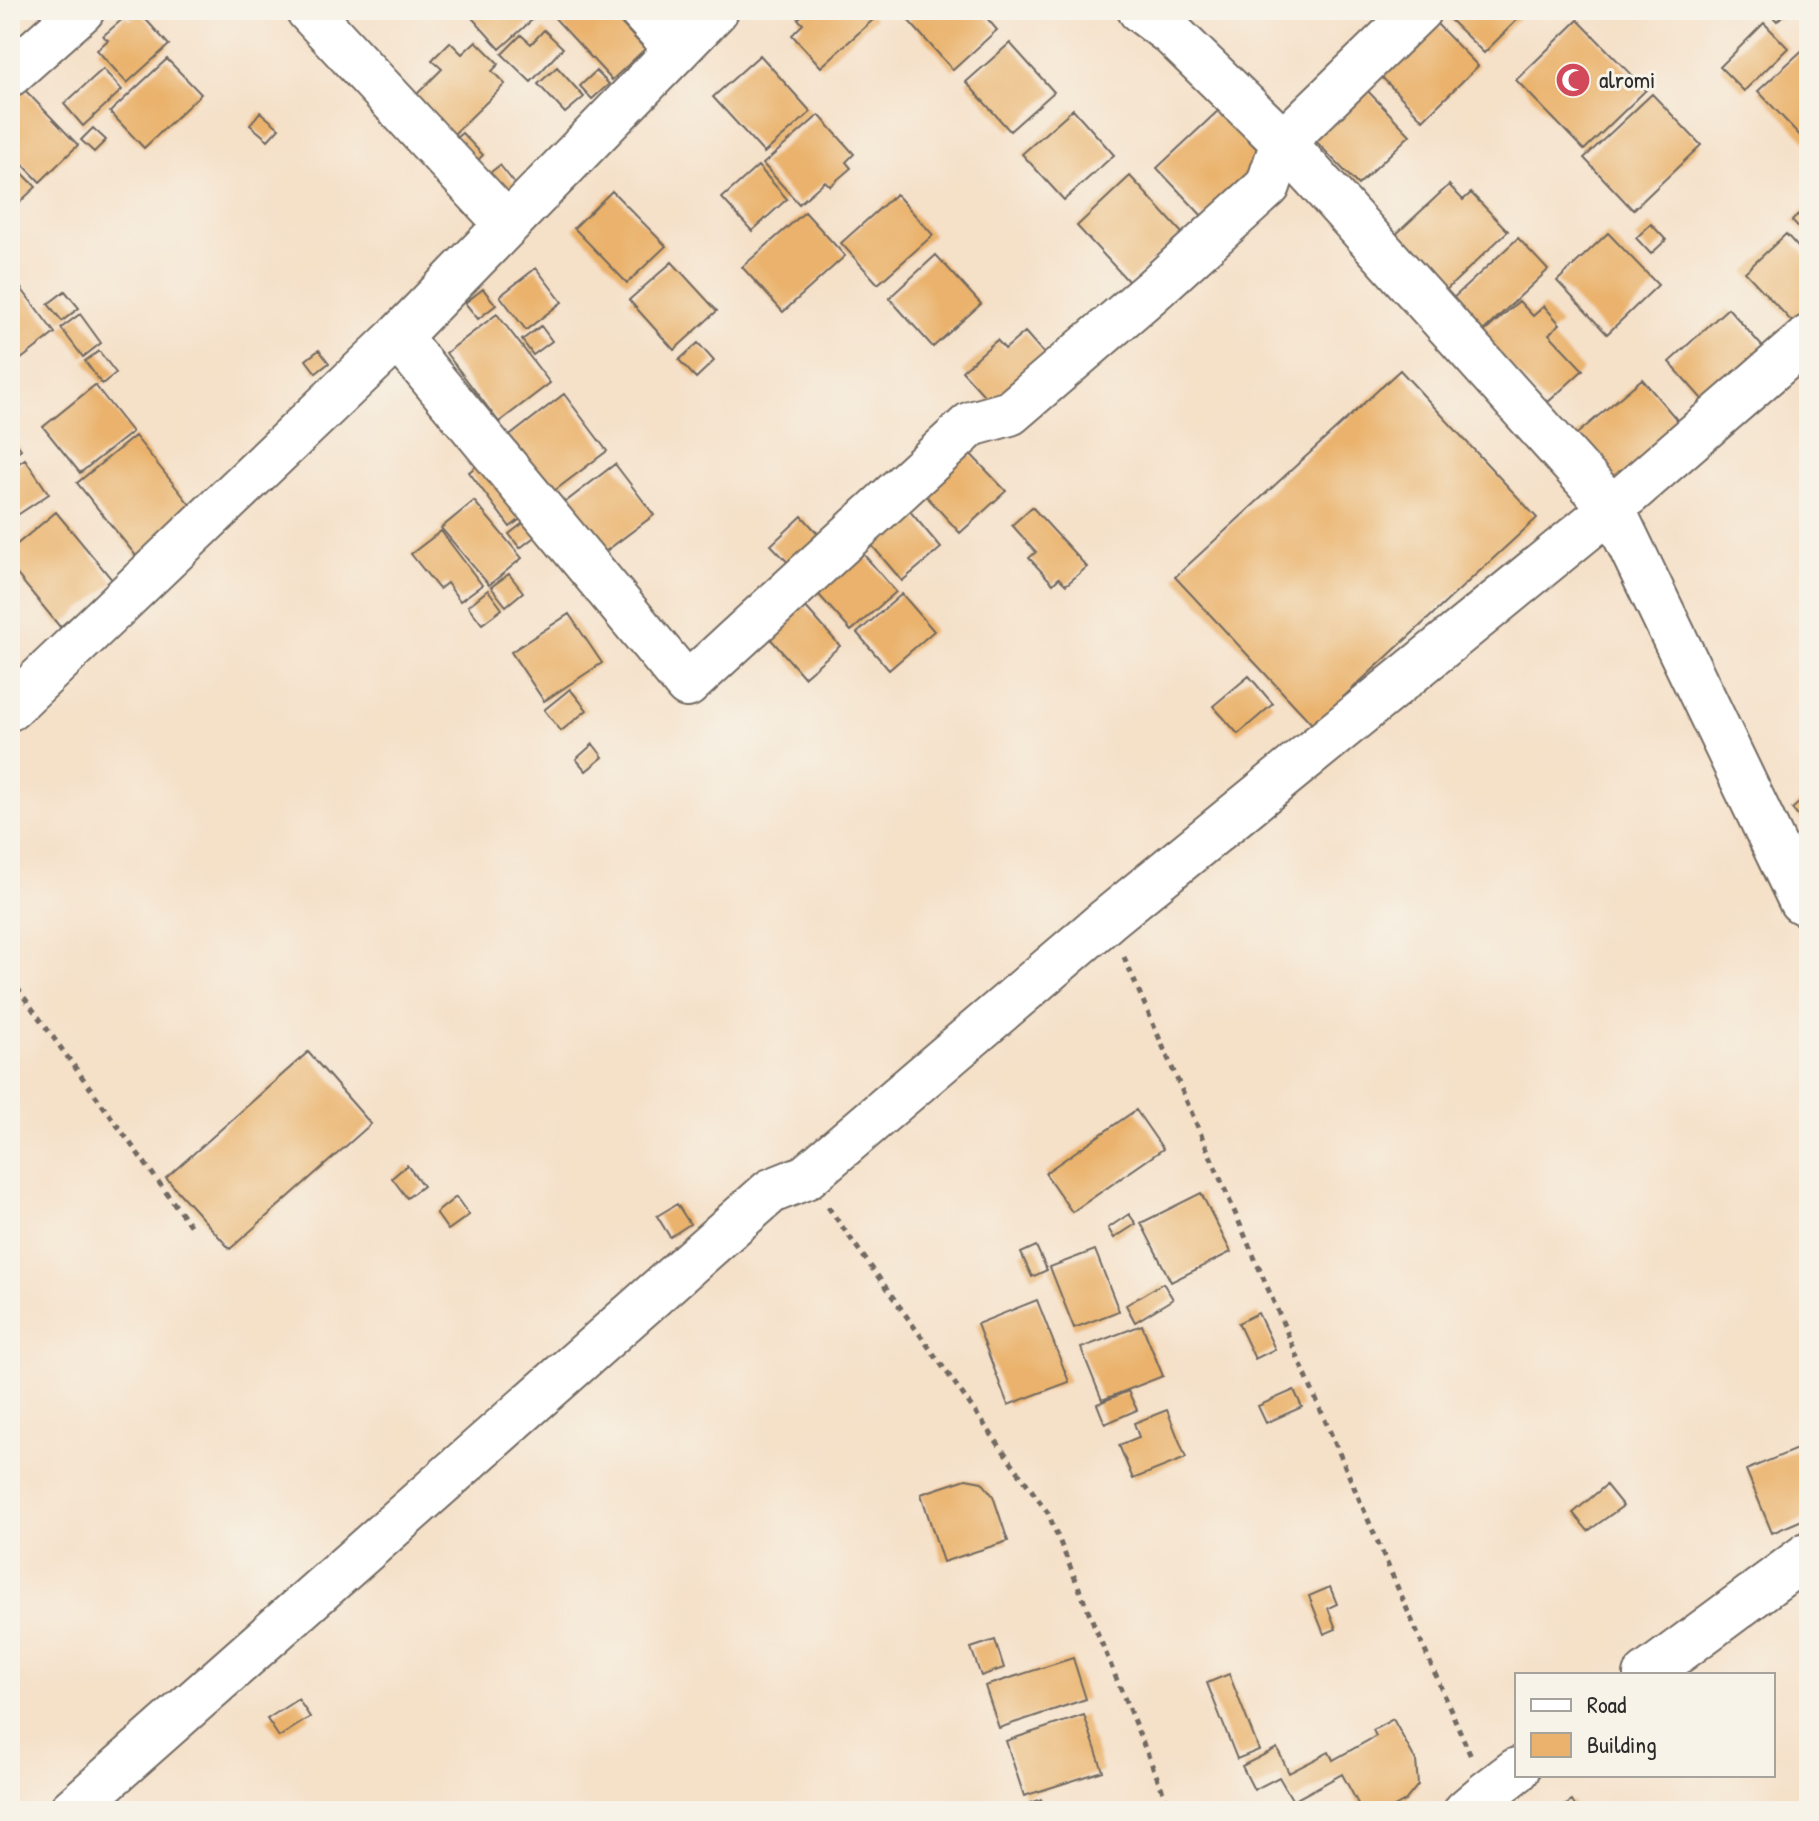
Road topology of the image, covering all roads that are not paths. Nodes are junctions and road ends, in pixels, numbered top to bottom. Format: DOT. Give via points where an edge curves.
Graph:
graph roads {
  1 [pos="82,10"];
  2 [pos="308,10"];
  3 [pos="641,10"];
  4 [pos="716,10"];
  5 [pos="1419,10"];
  6 [pos="1169,18"];
  7 [pos="677,49"];
  8 [pos="10,74"];
  9 [pos="1283,142"];
  10 [pos="507,224"];
  11 [pos="398,337"];
  12 [pos="1809,337"];
  13 [pos="1612,508"];
  14 [pos="10,708"];
  15 [pos="1809,905"];
  16 [pos="1809,1554"];
  17 [pos="1649,1673"];
  18 [pos="71,1811"];
  1 -- 8 [label="street"];
  2 -- 10 [label="street"];
  3 -- 7 [label="street"];
  4 -- 7 [label="street"];
  5 -- 9 [label="street"];
  6 -- 9 [label="street"];
  7 -- 10 [label="street"];
  9 -- 11 [label="street" via="1268,186 1010,413 971,424 687,685"];
  9 -- 13 [label="street"];
  10 -- 11 [label="street"];
  11 -- 14 [label="street"];
  12 -- 13 [label="street"];
  13 -- 15 [label="street" via="1801,901"];
  13 -- 18 [label="street" via="1108,919 806,1177 771,1191"];
  16 -- 17 [label="street"];
}
